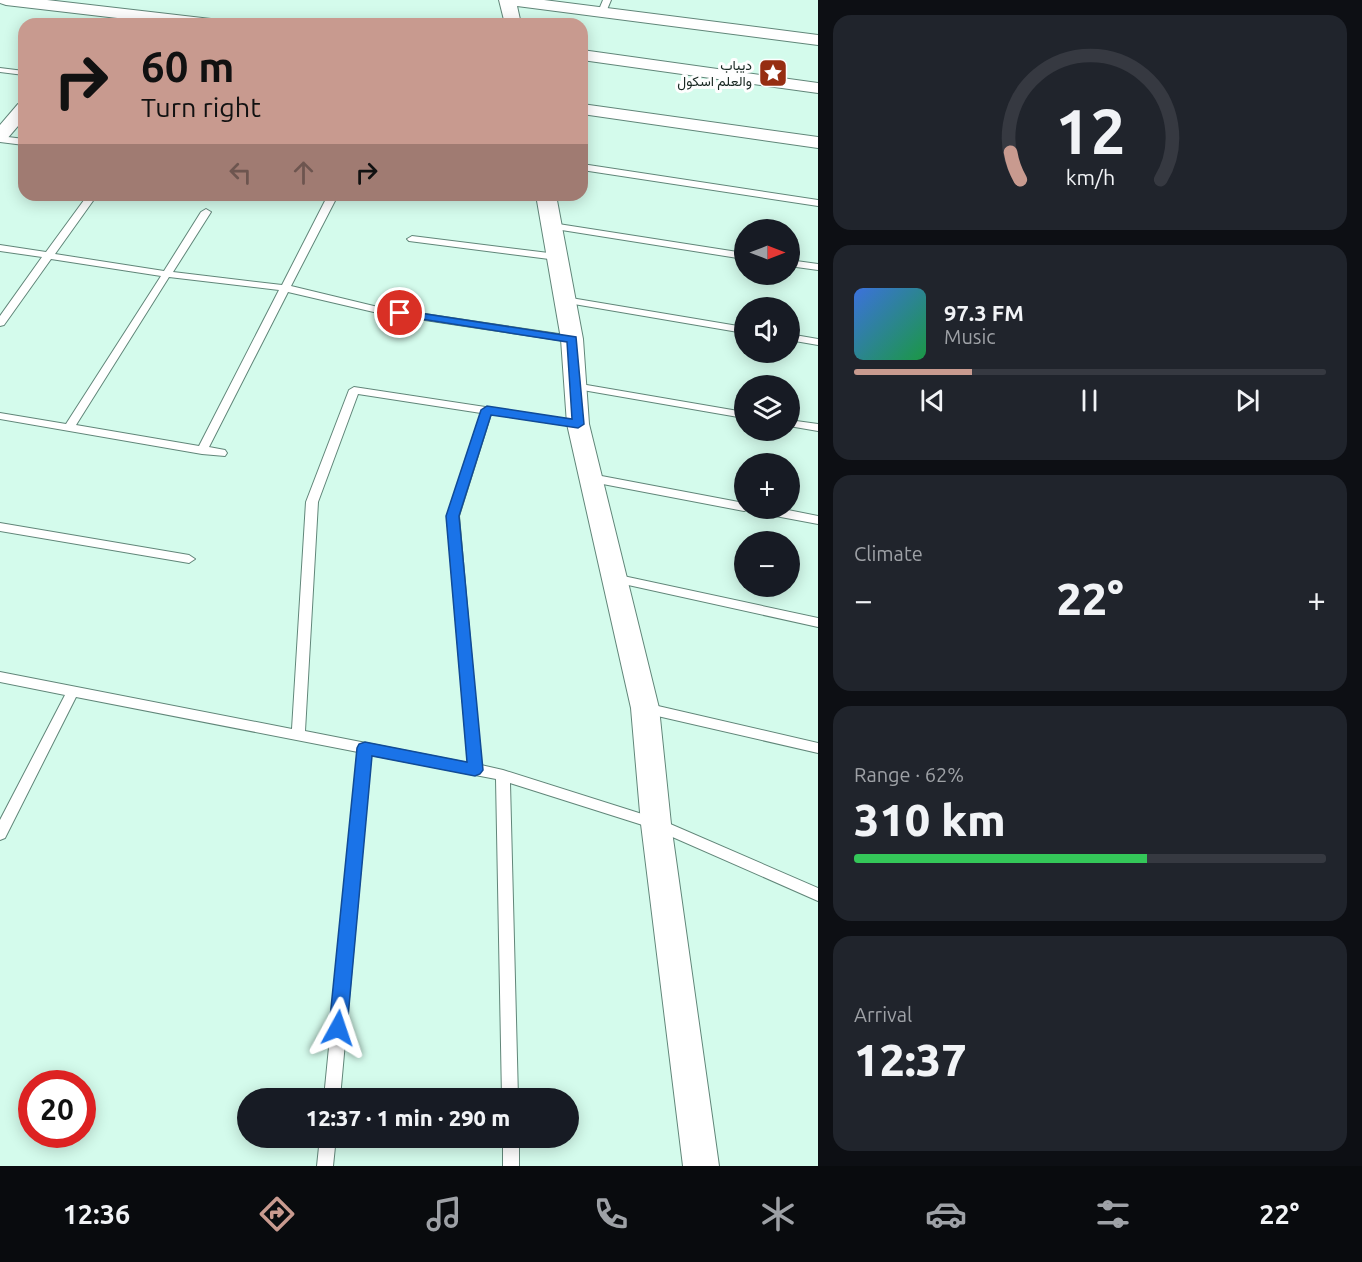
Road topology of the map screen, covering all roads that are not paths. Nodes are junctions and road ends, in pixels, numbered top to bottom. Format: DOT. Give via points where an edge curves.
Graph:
graph roads {
  1 [pos="6,0"];
  2 [pos="604,6"];
  3 [pos="106,12"];
  4 [pos="158,18"];
  5 [pos="512,18"];
  6 [pos="818,40"];
  7 [pos="588,56"];
  8 [pos="0,70"];
  9 [pos="18,72"];
  10 [pos="818,88"];
  11 [pos="588,110"];
  12 [pos="18,116"];
  13 [pos="0,138"];
  14 [pos="18,141"];
  15 [pos="818,143"];
  16 [pos="588,168"];
  17 [pos="88,201"];
  18 [pos="330,201"];
  19 [pos="547,201"];
  20 [pos="818,203"];
  21 [pos="206,212"];
  22 [pos="552,226"];
  23 [pos="412,239"];
  24 [pos="0,248"];
  25 [pos="734,254"];
  26 [pos="48,256"];
  27 [pos="557,256"];
  28 [pos="800,265"];
  29 [pos="818,267"];
  30 [pos="167,274"];
  31 [pos="285,288"];
  32 [pos="565,300"];
  33 [pos="0,323"];
  34 [pos="734,328"];
  35 [pos="572,339"];
  36 [pos="800,339"];
  37 [pos="818,342"];
  38 [pos="575,386"];
  39 [pos="487,410"];
  40 [pos="734,413"];
  41 [pos="0,416"];
  42 [pos="578,424"];
  43 [pos="800,425"];
  44 [pos="69,428"];
  45 [pos="818,428"];
  46 [pos="202,450"];
  47 [pos="221,453"];
  48 [pos="591,478"];
  49 [pos="734,505"];
  50 [pos="800,517"];
  51 [pos="818,520"];
  52 [pos="0,527"];
  53 [pos="189,559"];
  54 [pos="614,578"];
  55 [pos="818,623"];
  56 [pos="0,677"];
  57 [pos="73,691"];
  58 [pos="645,708"];
  59 [pos="298,735"];
  60 [pos="365,748"];
  61 [pos="818,748"];
  62 [pos="475,770"];
  63 [pos="503,775"];
  64 [pos="656,824"];
  65 [pos="0,834"];
  66 [pos="818,895"];
  67 [pos="333,1088"];
  68 [pos="510,1088"];
  69 [pos="327,1148"];
  70 [pos="511,1148"];
  71 [pos="325,1166"];
  72 [pos="511,1166"];
  73 [pos="701,1166"];
  1 -- 3 [label="street"];
  2 -- 5 [label="street" via="507,0"];
  2 -- 6 [label="street"];
  3 -- 4 [label="street"];
  7 -- 10 [label="street"];
  8 -- 9 [label="lane"];
  11 -- 15 [label="street"];
  12 -- 13 [label="street"];
  13 -- 14 [label="lane"];
  16 -- 20 [label="lane"];
  17 -- 26 [label="lane"];
  18 -- 31 [label="lane"];
  19 -- 22 [label="street"];
  21 -- 30 [label="lane"];
  22 -- 25 [label="lane"];
  22 -- 27 [label="street"];
  23 -- 27 [label="lane"];
  24 -- 26 [label="lane"];
  26 -- 30 [label="lane"];
  26 -- 33 [label="lane"];
  27 -- 32 [label="street"];
  28 -- 29 [label="lane"];
  30 -- 31 [label="lane"];
  30 -- 44 [label="lane"];
  31 -- 35 [label="lane" via="378,310"];
  31 -- 46 [label="lane"];
  32 -- 34 [label="lane"];
  32 -- 35 [label="street"];
  35 -- 38 [label="street"];
  36 -- 37 [label="lane"];
  38 -- 40 [label="lane"];
  38 -- 42 [label="street"];
  39 -- 42 [label="lane"];
  39 -- 59 [label="lane" via="354,390 312,502"];
  39 -- 62 [label="lane" via="453,516"];
  41 -- 44 [label="lane"];
  42 -- 48 [label="street"];
  43 -- 45 [label="lane"];
  44 -- 46 [label="lane"];
  46 -- 47 [label="lane"];
  48 -- 49 [label="lane"];
  48 -- 54 [label="street"];
  50 -- 51 [label="lane"];
  52 -- 53 [label="lane"];
  54 -- 55 [label="lane"];
  54 -- 58 [label="street"];
  56 -- 57 [label="lane"];
  57 -- 59 [label="lane"];
  57 -- 65 [label="lane"];
  58 -- 61 [label="lane"];
  58 -- 64 [label="street"];
  59 -- 60 [label="lane"];
  60 -- 62 [label="lane"];
  60 -- 67 [label="lane"];
  62 -- 63 [label="lane"];
  63 -- 64 [label="lane"];
  63 -- 68 [label="lane"];
  64 -- 66 [label="lane"];
  64 -- 73 [label="street"];
  69 -- 71 [label="lane"];
  70 -- 72 [label="lane"];
}
